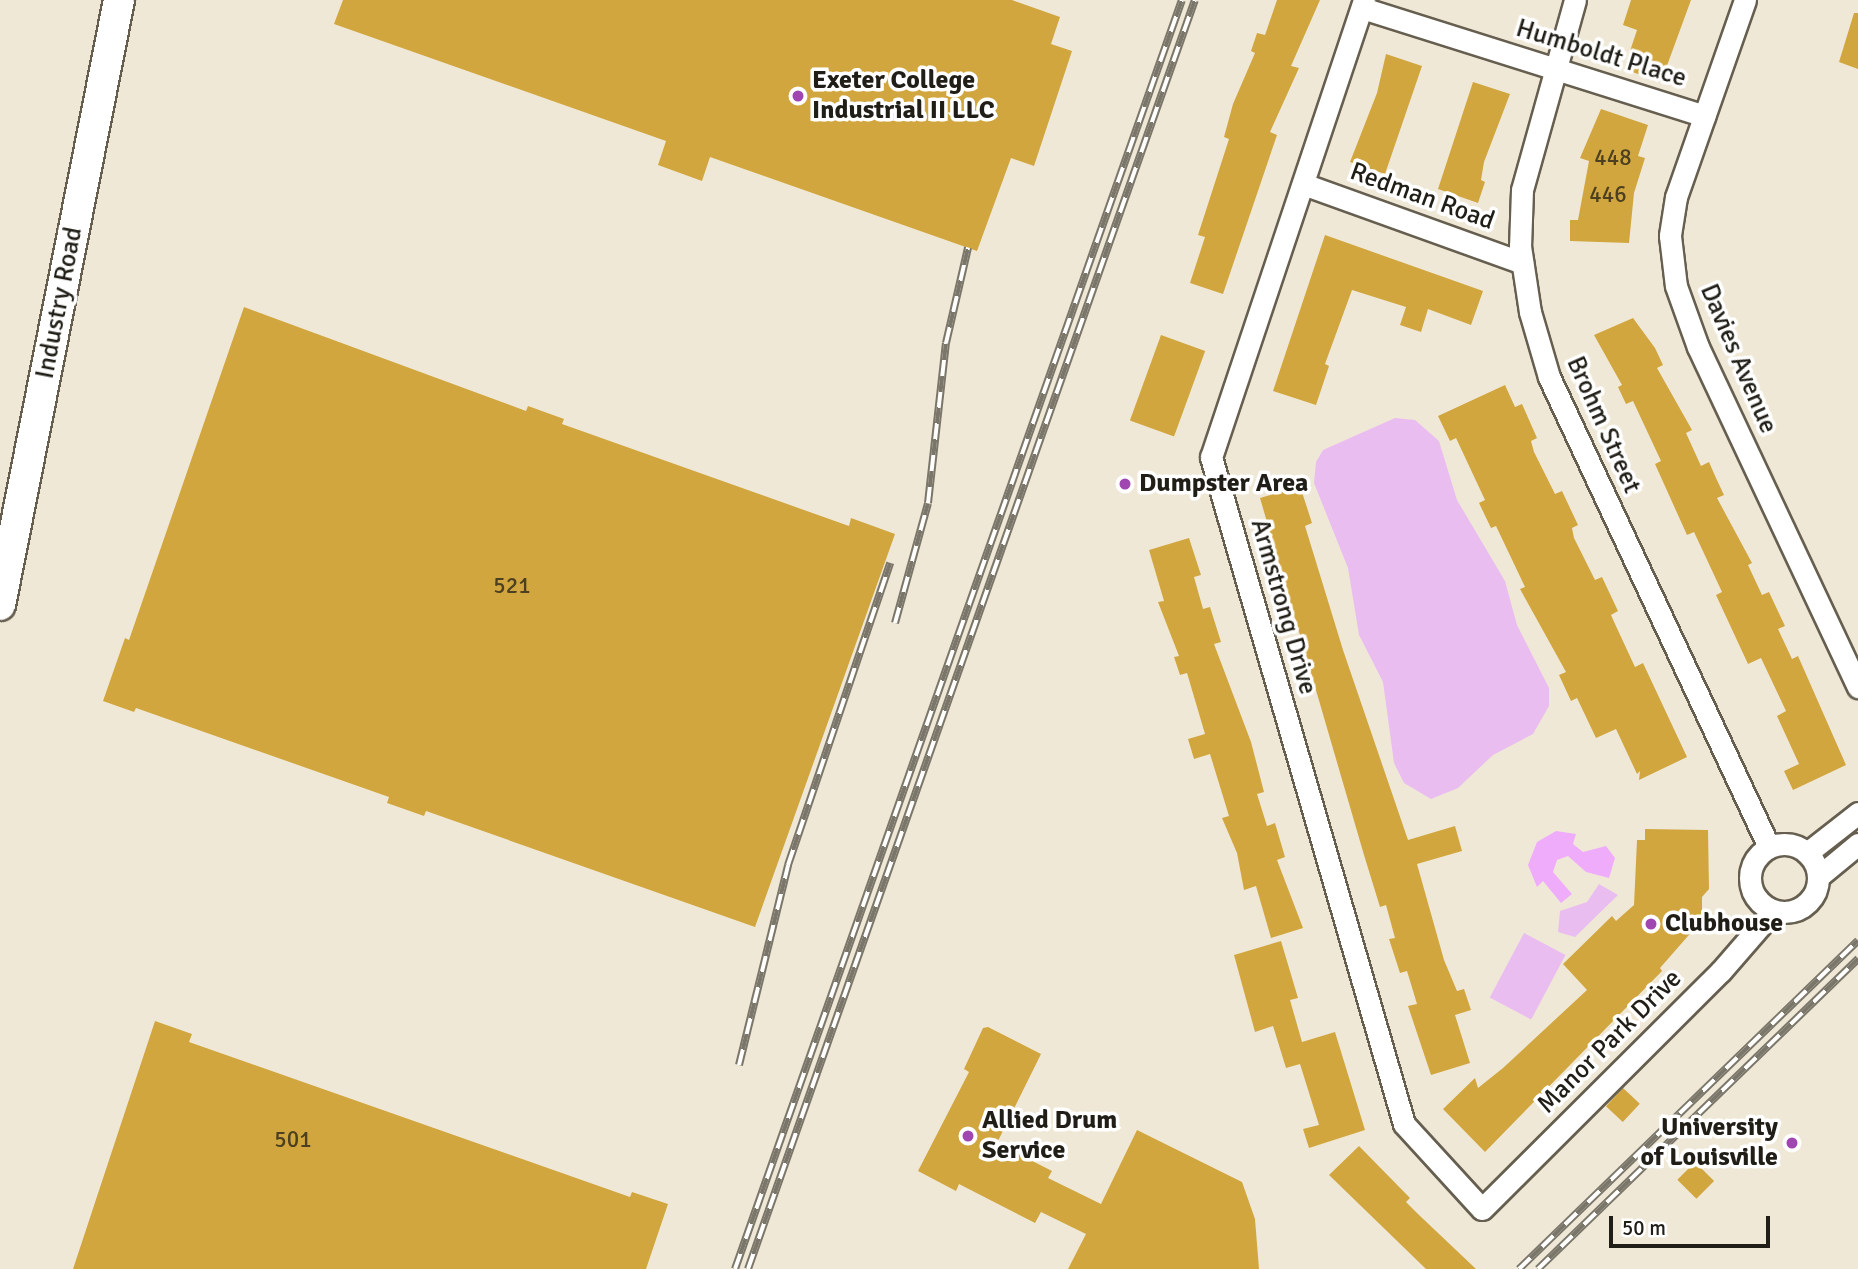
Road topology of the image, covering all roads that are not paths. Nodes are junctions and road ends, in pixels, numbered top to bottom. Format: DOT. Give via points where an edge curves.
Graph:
graph roads {
  1 [pos="120,0"];
  2 [pos="1576,0"];
  3 [pos="1745,0"];
  4 [pos="1363,4"];
  5 [pos="1555,69"];
  6 [pos="1704,116"];
  7 [pos="1303,184"];
  8 [pos="1522,263"];
  9 [pos="0,605"];
  10 [pos="1858,687"];
  11 [pos="1858,813"];
  12 [pos="1858,845"];
  13 [pos="1769,847"];
  14 [pos="1807,853"];
  15 [pos="1818,877"];
  16 [pos="1773,911"];
  17 [pos="1482,1209"];
  1 -- 9 [label="main road, Industry Road"];
  2 -- 5 [label="street, Brohm Street"];
  3 -- 6 [label="street, Davies Avenue"];
  4 -- 5 [label="street, Humboldt Place"];
  4 -- 7 [label="street, Armstrong Drive"];
  5 -- 6 [label="street, Humboldt Place"];
  5 -- 8 [label="street, Brohm Street" via="1522,190"];
  6 -- 10 [label="street, Davies Avenue" via="1676,197 1670,236 1676,286 1698,347"];
  7 -- 8 [label="street, Redman Road"];
  7 -- 17 [label="street, Armstrong Drive" via="1211,457 1404,1124"];
  8 -- 13 [label="street, Brohm Street" via="1530,312 1549,377"];
  11 -- 14 [label="street"];
  12 -- 15 [label="street"];
  13 -- 14 [label="street" via="1782,844"];
  13 -- 16 [label="street" via="1751,867 1750,880 1761,904"];
  14 -- 15 [label="street"];
  15 -- 16 [label="street" via="1810,901 1786,913"];
  16 -- 17 [label="street, Manor Park Drive" via="1721,971"];
}
